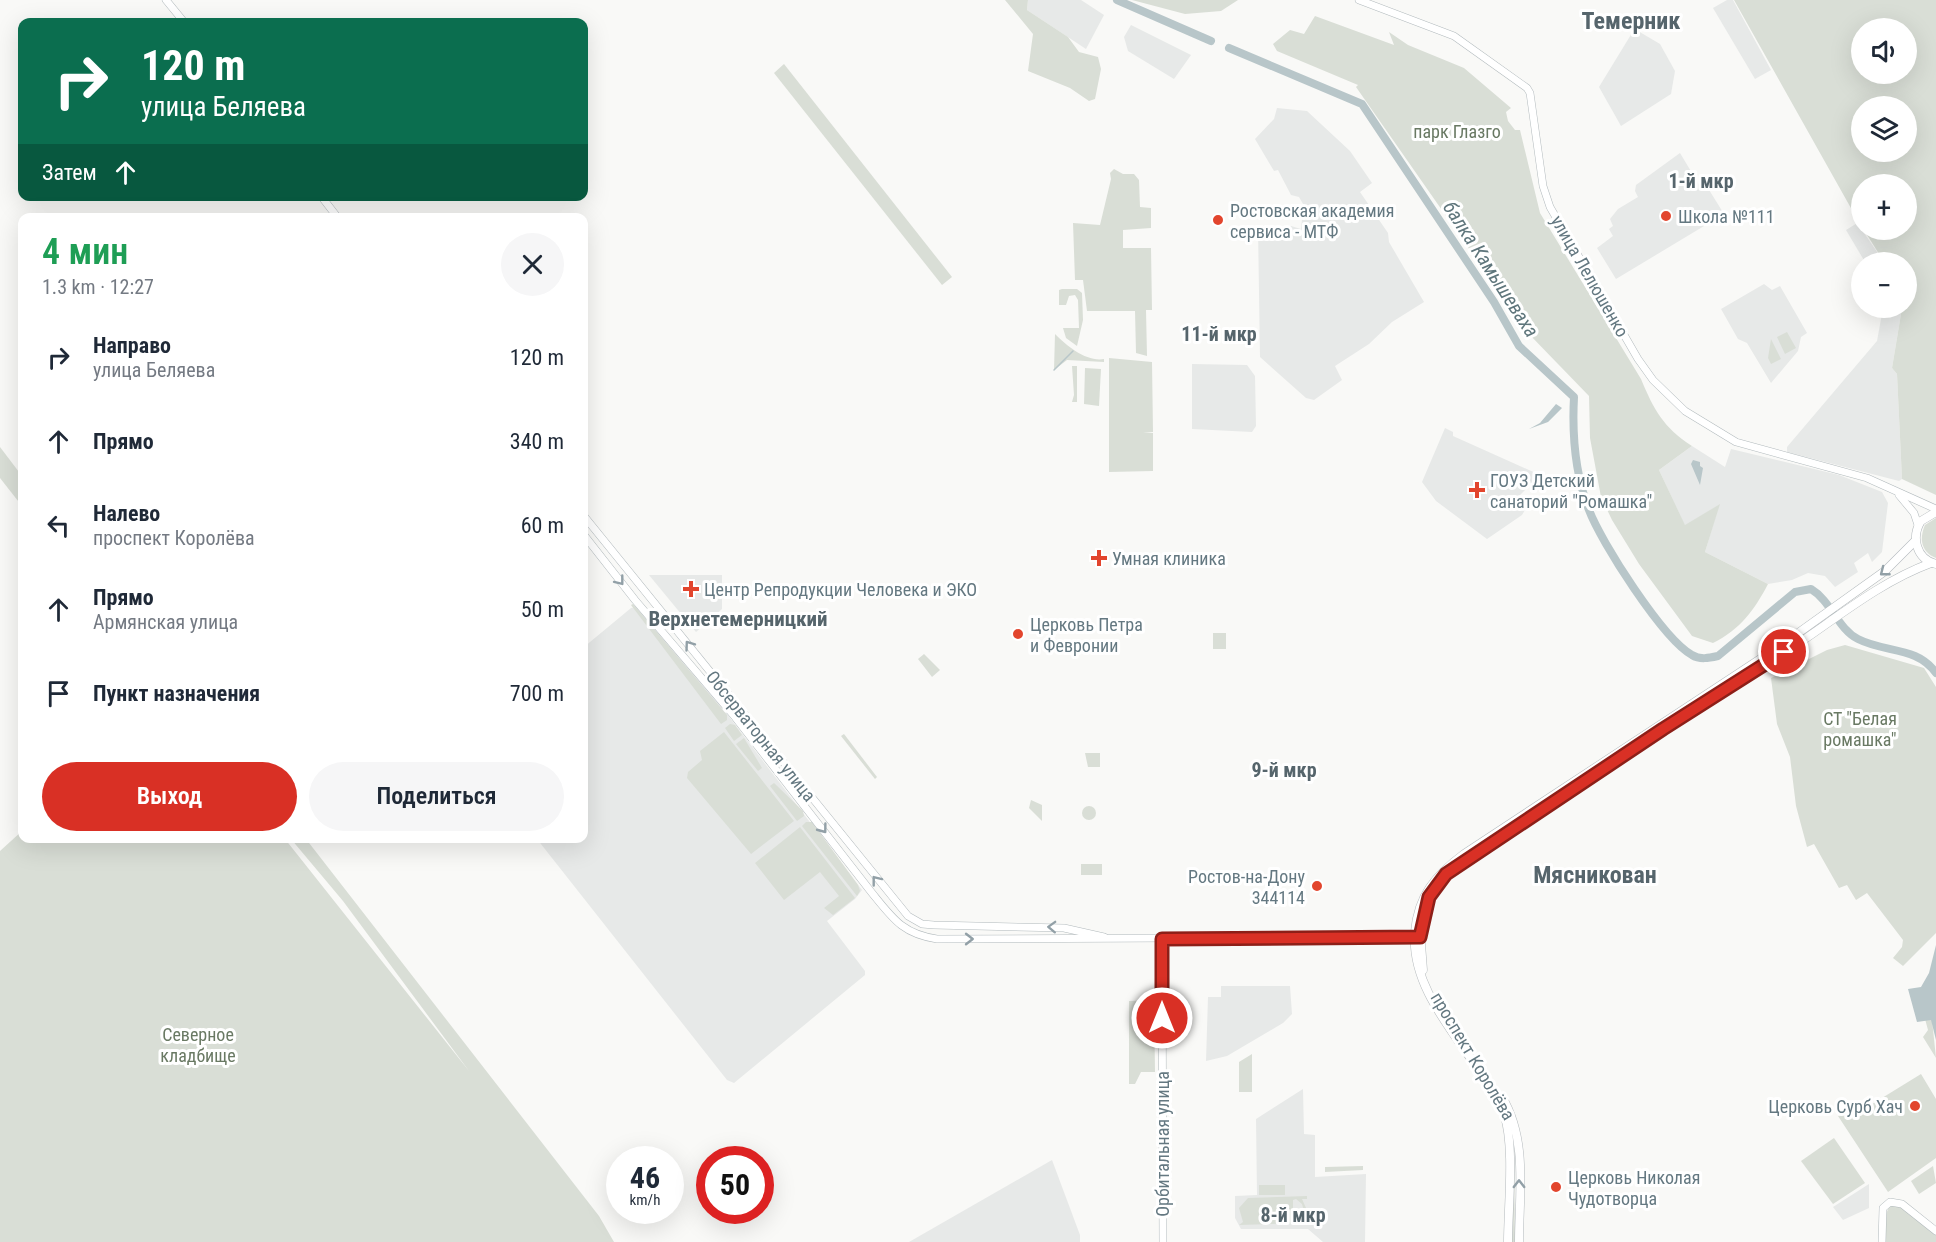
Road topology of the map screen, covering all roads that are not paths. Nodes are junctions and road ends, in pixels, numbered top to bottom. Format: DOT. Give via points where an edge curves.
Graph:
graph roads {
  1 [pos="166,0"];
  2 [pos="1359,0"];
  3 [pos="181,18"];
  4 [pos="325,201"];
  5 [pos="334,213"];
  6 [pos="1895,491"];
  7 [pos="1936,510"];
  8 [pos="588,521"];
  9 [pos="1918,525"];
  10 [pos="598,533"];
  11 [pos="588,537"];
  12 [pos="588,541"];
  13 [pos="1915,541"];
  14 [pos="1933,564"];
  15 [pos="676,627"];
  16 [pos="665,637"];
  17 [pos="834,844"];
  18 [pos="848,844"];
  19 [pos="1423,907"];
  20 [pos="1022,926"];
  21 [pos="1417,937"];
  22 [pos="1014,939"];
  23 [pos="1109,939"];
  24 [pos="1162,939"];
  25 [pos="1519,1142"];
  26 [pos="1508,1143"];
  27 [pos="1936,1231"];
  28 [pos="1163,1242"];
  29 [pos="1508,1242"];
  30 [pos="1519,1242"];
  31 [pos="1882,1242"];
  1 -- 3 [label="main road"];
  2 -- 6 [label="main road, улица Лелюшенко" via="1454,36 1527,88 1550,207 1638,359 1670,399 1736,442 1846,471"];
  4 -- 5 [label="main road"];
  6 -- 7 [label="main road, улица Лелюшенко"];
  6 -- 9 [label="main road" via="1914,513"];
  7 -- 9 [label="main road"];
  8 -- 10 [label="main road, Обсерваторная улица"];
  9 -- 13 [label="main road"];
  10 -- 11 [label="main road, Обсерваторная улица"];
  10 -- 15 [label="main road, Обсерваторная улица"];
  12 -- 16 [label="main road, Обсерваторная улица, one-way"];
  13 -- 14 [label="main road" via="1920,554"];
  13 -- 19 [label="main road, one-way" via="1894,564 1848,598 1464,854 1436,878"];
  14 -- 19 [label="main road" via="1890,580 1467,858 1446,874"];
  15 -- 16 [label="main road"];
  18 -- 15 [label="main road, Обсерваторная улица, one-way" via="753,729"];
  16 -- 17 [label="main road, Обсерваторная улица, one-way" via="735,717"];
  17 -- 18 [label="main road"];
  17 -- 22 [label="main road, Обсерваторная улица, one-way" via="908,932 937,939"];
  20 -- 18 [label="main road, Обсерваторная улица, one-way" via="934,925 913,920"];
  19 -- 21 [label="main road, проспект Королёва"];
  20 -- 22 [label="main road" via="1021,934"];
  23 -- 20 [label="main road, Обсерваторная улица, one-way" via="1083,930"];
  21 -- 24 [label="main road, Обсерваторная улица"];
  21 -- 25 [label="main road, проспект Королёва" via="1427,980 1509,1109"];
  21 -- 26 [label="main road, проспект Королёва" via="1416,959 1423,982 1501,1106"];
  22 -- 23 [label="main road, Обсерваторная улица"];
  23 -- 24 [label="main road, Обсерваторная улица"];
  24 -- 28 [label="main road, Орбитальная улица"];
  25 -- 26 [label="main road"];
  30 -- 25 [label="main road, проспект Королёва, one-way"];
  26 -- 29 [label="main road, проспект Королёва"];
  27 -- 31 [label="main road" via="1893,1201 1883,1208"];
}
